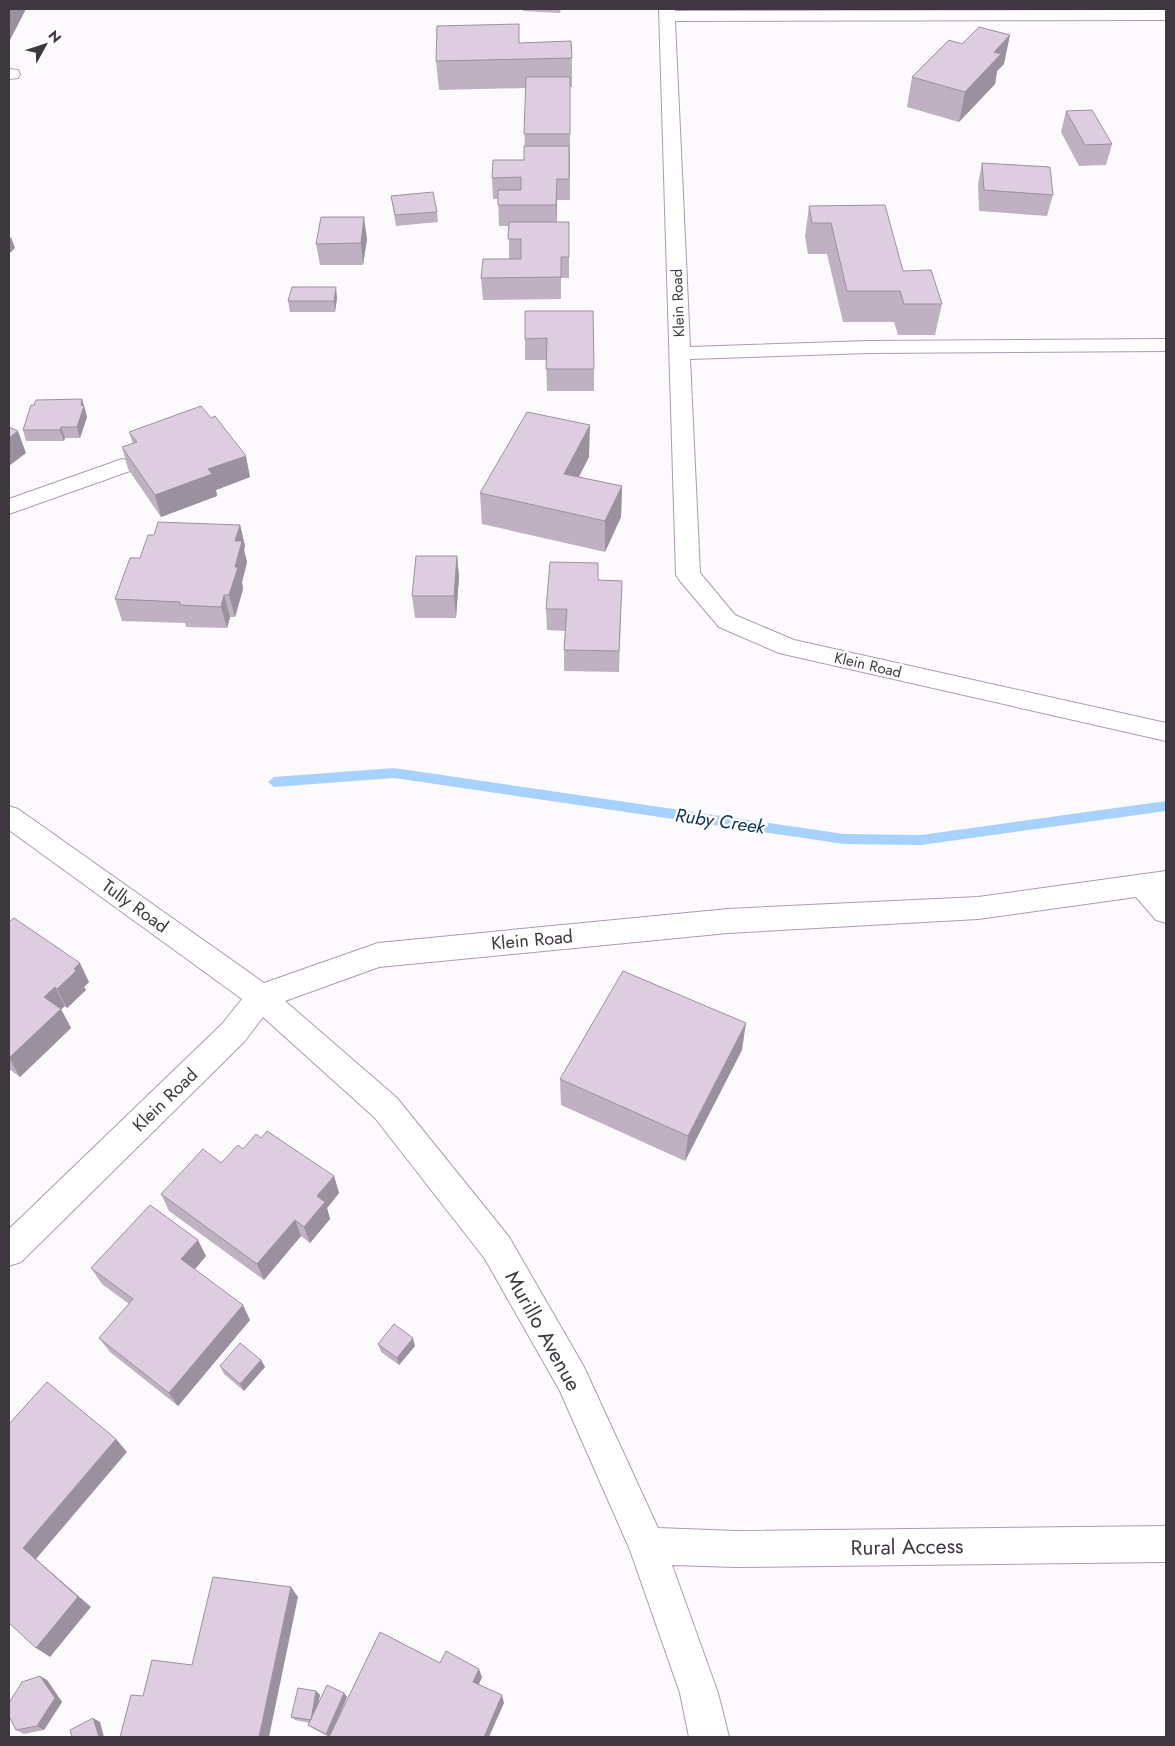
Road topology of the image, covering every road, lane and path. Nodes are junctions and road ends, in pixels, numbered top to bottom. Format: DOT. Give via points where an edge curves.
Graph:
graph roads {
  1 [pos="667,12"];
  2 [pos="1166,15"];
  3 [pos="1166,345"];
  4 [pos="680,353"];
  5 [pos="122,466"];
  6 [pos="9,507"];
  7 [pos="1166,732"];
  8 [pos="9,816"];
  9 [pos="1155,884"];
  10 [pos="1166,912"];
  11 [pos="261,997"];
  12 [pos="9,1251"];
  13 [pos="1166,1544"];
  14 [pos="647,1546"];
  15 [pos="709,1737"];
  1 -- 2 [label="street, Klein Road"];
  1 -- 4 [label="street, Klein Road"];
  3 -- 4 [label="street" via="869,347"];
  4 -- 7 [label="street, Klein Road" via="688,574 727,621 788,647"];
  5 -- 6 [label="street"];
  8 -- 11 [label="street, Tully Road"];
  9 -- 10 [label="street"];
  9 -- 11 [label="street, Klein Road" via="978,908 728,921 378,955"];
  11 -- 12 [label="street, Klein Road" via="233,1033"];
  11 -- 14 [label="street, Murillo Avenue" via="386,1108 497,1248 572,1379"];
  13 -- 14 [label="street, Rural Access" via="736,1549"];
  14 -- 15 [label="street, Murillo Avenue" via="699,1693"];
}
